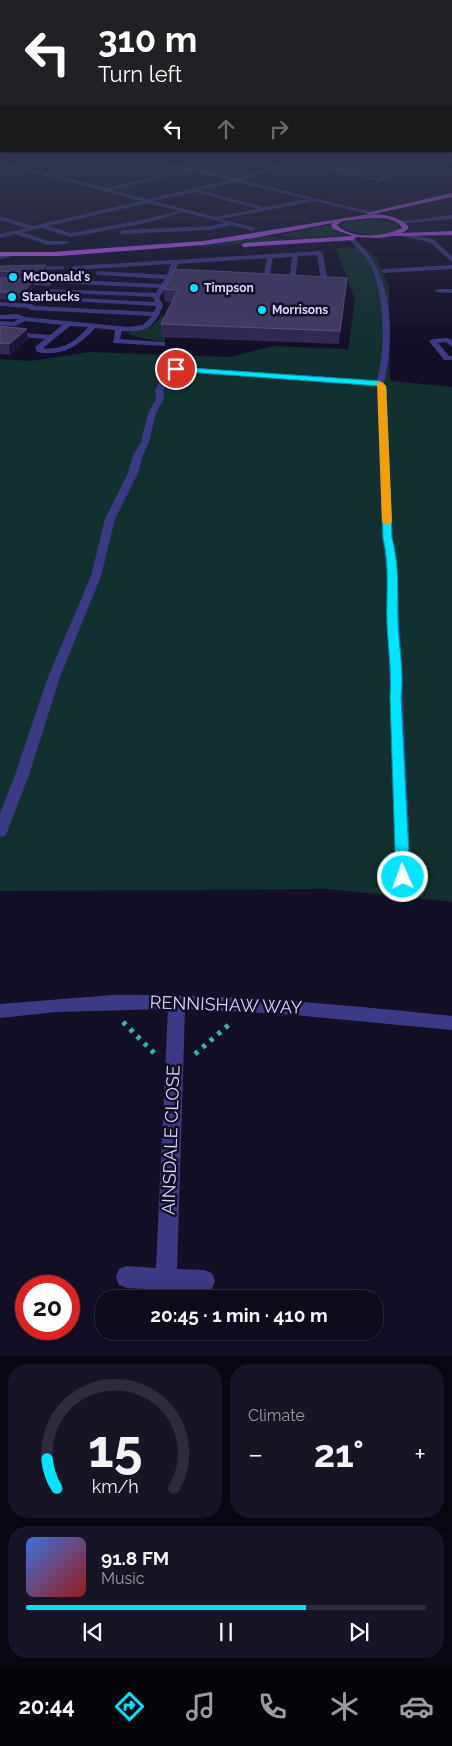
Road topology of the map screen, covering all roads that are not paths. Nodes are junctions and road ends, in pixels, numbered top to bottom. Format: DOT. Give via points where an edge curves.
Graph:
graph roads {
  1 [pos="81,216"];
  2 [pos="164,216"];
  3 [pos="204,216"];
  4 [pos="228,216"];
  5 [pos="357,216"];
  6 [pos="385,216"];
  7 [pos="395,216"];
  8 [pos="452,217"];
  9 [pos="0,218"];
  10 [pos="350,218"];
  11 [pos="214,219"];
  12 [pos="341,219"];
  13 [pos="398,221"];
  14 [pos="142,222"];
  15 [pos="231,224"];
  16 [pos="40,226"];
  17 [pos="409,226"];
  18 [pos="160,227"];
  19 [pos="32,228"];
  20 [pos="253,230"];
  21 [pos="15,232"];
  22 [pos="452,233"];
  23 [pos="100,234"];
  24 [pos="268,234"];
  25 [pos="433,234"];
  26 [pos="382,235"];
  27 [pos="404,235"];
  28 [pos="0,236"];
  29 [pos="350,238"];
  30 [pos="313,240"];
  31 [pos="67,242"];
  32 [pos="439,244"];
  33 [pos="15,254"];
  34 [pos="52,254"];
  35 [pos="295,255"];
  36 [pos="0,256"];
  37 [pos="270,256"];
  38 [pos="211,260"];
  39 [pos="452,260"];
  40 [pos="175,262"];
  41 [pos="380,264"];
  42 [pos="452,268"];
  43 [pos="211,269"];
  44 [pos="0,270"];
  45 [pos="75,270"];
  46 [pos="62,271"];
  47 [pos="169,277"];
  48 [pos="194,278"];
  49 [pos="257,279"];
  50 [pos="266,279"];
  51 [pos="275,280"];
  52 [pos="283,281"];
  53 [pos="292,281"];
  54 [pos="300,282"];
  55 [pos="308,282"];
  56 [pos="0,283"];
  57 [pos="48,286"];
  58 [pos="164,286"];
  59 [pos="0,289"];
  60 [pos="438,291"];
  61 [pos="452,291"];
  62 [pos="158,295"];
  63 [pos="38,298"];
  64 [pos="0,304"];
  65 [pos="159,304"];
  66 [pos="31,307"];
  67 [pos="156,314"];
  68 [pos="15,316"];
  69 [pos="0,317"];
  70 [pos="24,319"];
  71 [pos="0,324"];
  72 [pos="67,324"];
  73 [pos="92,327"];
  74 [pos="119,329"];
  75 [pos="0,334"];
  76 [pos="51,337"];
  77 [pos="162,344"];
  78 [pos="452,345"];
  79 [pos="452,358"];
  80 [pos="380,383"];
  81 [pos="0,832"];
  82 [pos="403,877"];
  83 [pos="177,1002"];
  84 [pos="0,1011"];
  85 [pos="452,1023"];
  86 [pos="127,1277"];
  87 [pos="166,1279"];
  88 [pos="204,1281"];
  1 -- 16 [label="street"];
  2 -- 14 [label="street"];
  3 -- 11 [label="street"];
  4 -- 11 [label="street"];
  5 -- 10 [label="main road"];
  6 -- 13 [label="street"];
  7 -- 13 [label="main road"];
  8 -- 13 [label="street"];
  9 -- 19 [label="street"];
  10 -- 12 [label="main road"];
  10 -- 13 [label="main road" via="379,217"];
  11 -- 15 [label="street"];
  12 -- 24 [label="main road"];
  12 -- 26 [label="main road" via="334,225 339,230"];
  13 -- 17 [label="main road"];
  13 -- 26 [label="main road" via="406,226 405,229"];
  14 -- 16 [label="street" via="70,235"];
  14 -- 18 [label="street"];
  15 -- 20 [label="street"];
  15 -- 23 [label="street"];
  16 -- 19 [label="street"];
  17 -- 22 [label="main road"];
  17 -- 25 [label="street"];
  19 -- 21 [label="street"];
  21 -- 28 [label="street"];
  21 -- 31 [label="street" via="48,243"];
  22 -- 25 [label="main road"];
  24 -- 30 [label="main road"];
  24 -- 34 [label="main road" via="194,244"];
  25 -- 27 [label="main road"];
  25 -- 32 [label="street"];
  26 -- 27 [label="main road"];
  26 -- 29 [label="main road"];
  27 -- 32 [label="street"];
  29 -- 30 [label="main road"];
  29 -- 80 [label="street" via="376,269 382,295 385,364"];
  30 -- 34 [label="main road"];
  32 -- 39 [label="street"];
  33 -- 34 [label="main road"];
  33 -- 36 [label="street"];
  35 -- 37 [label="street"];
  35 -- 53 [label="street"];
  35 -- 55 [label="street" via="320,253 325,282"];
  37 -- 38 [label="street" via="240,261"];
  37 -- 50 [label="street"];
  38 -- 40 [label="street"];
  38 -- 43 [label="street"];
  40 -- 45 [label="street"];
  40 -- 47 [label="street"];
  41 -- 42 [label="street" via="386,274"];
  44 -- 46 [label="street"];
  45 -- 46 [label="street"];
  45 -- 47 [label="street"];
  46 -- 57 [label="street"];
  47 -- 48 [label="street"];
  47 -- 58 [label="street"];
  49 -- 50 [label="street"];
  50 -- 51 [label="street"];
  52 -- 53 [label="street"];
  53 -- 54 [label="street"];
  56 -- 57 [label="street"];
  57 -- 58 [label="street"];
  57 -- 59 [label="street"];
  57 -- 62 [label="street"];
  57 -- 63 [label="street"];
  58 -- 62 [label="street"];
  60 -- 61 [label="street"];
  62 -- 65 [label="street"];
  63 -- 65 [label="street"];
  63 -- 66 [label="street"];
  64 -- 66 [label="street"];
  65 -- 67 [label="street"];
  66 -- 67 [label="street"];
  66 -- 68 [label="street"];
  67 -- 74 [label="street" via="150,325"];
  68 -- 69 [label="street"];
  68 -- 70 [label="street"];
  70 -- 71 [label="street" via="14,324"];
  70 -- 72 [label="street"];
  72 -- 73 [label="street"];
  72 -- 76 [label="street"];
  73 -- 74 [label="street"];
  73 -- 76 [label="street" via="77,344 68,348 58,352 40,350 39,347"];
  74 -- 77 [label="street" via="116,341"];
  75 -- 76 [label="street"];
  78 -- 79 [label="street" via="448,340 433,341 447,358"];
  80 -- 81 [label="street" via="182,369 173,370 166,376 133,473 110,519 96,576 54,677"];
  80 -- 82 [label="street" via="387,538 393,559"];
  83 -- 84 [label="street, RENNISHAW WAY" via="52,1004"];
  83 -- 85 [label="street, RENNISHAW WAY" via="330,1010"];
  83 -- 87 [label="street, AINSDALE CLOSE"];
  86 -- 87 [label="street"];
  87 -- 88 [label="street"];
}
